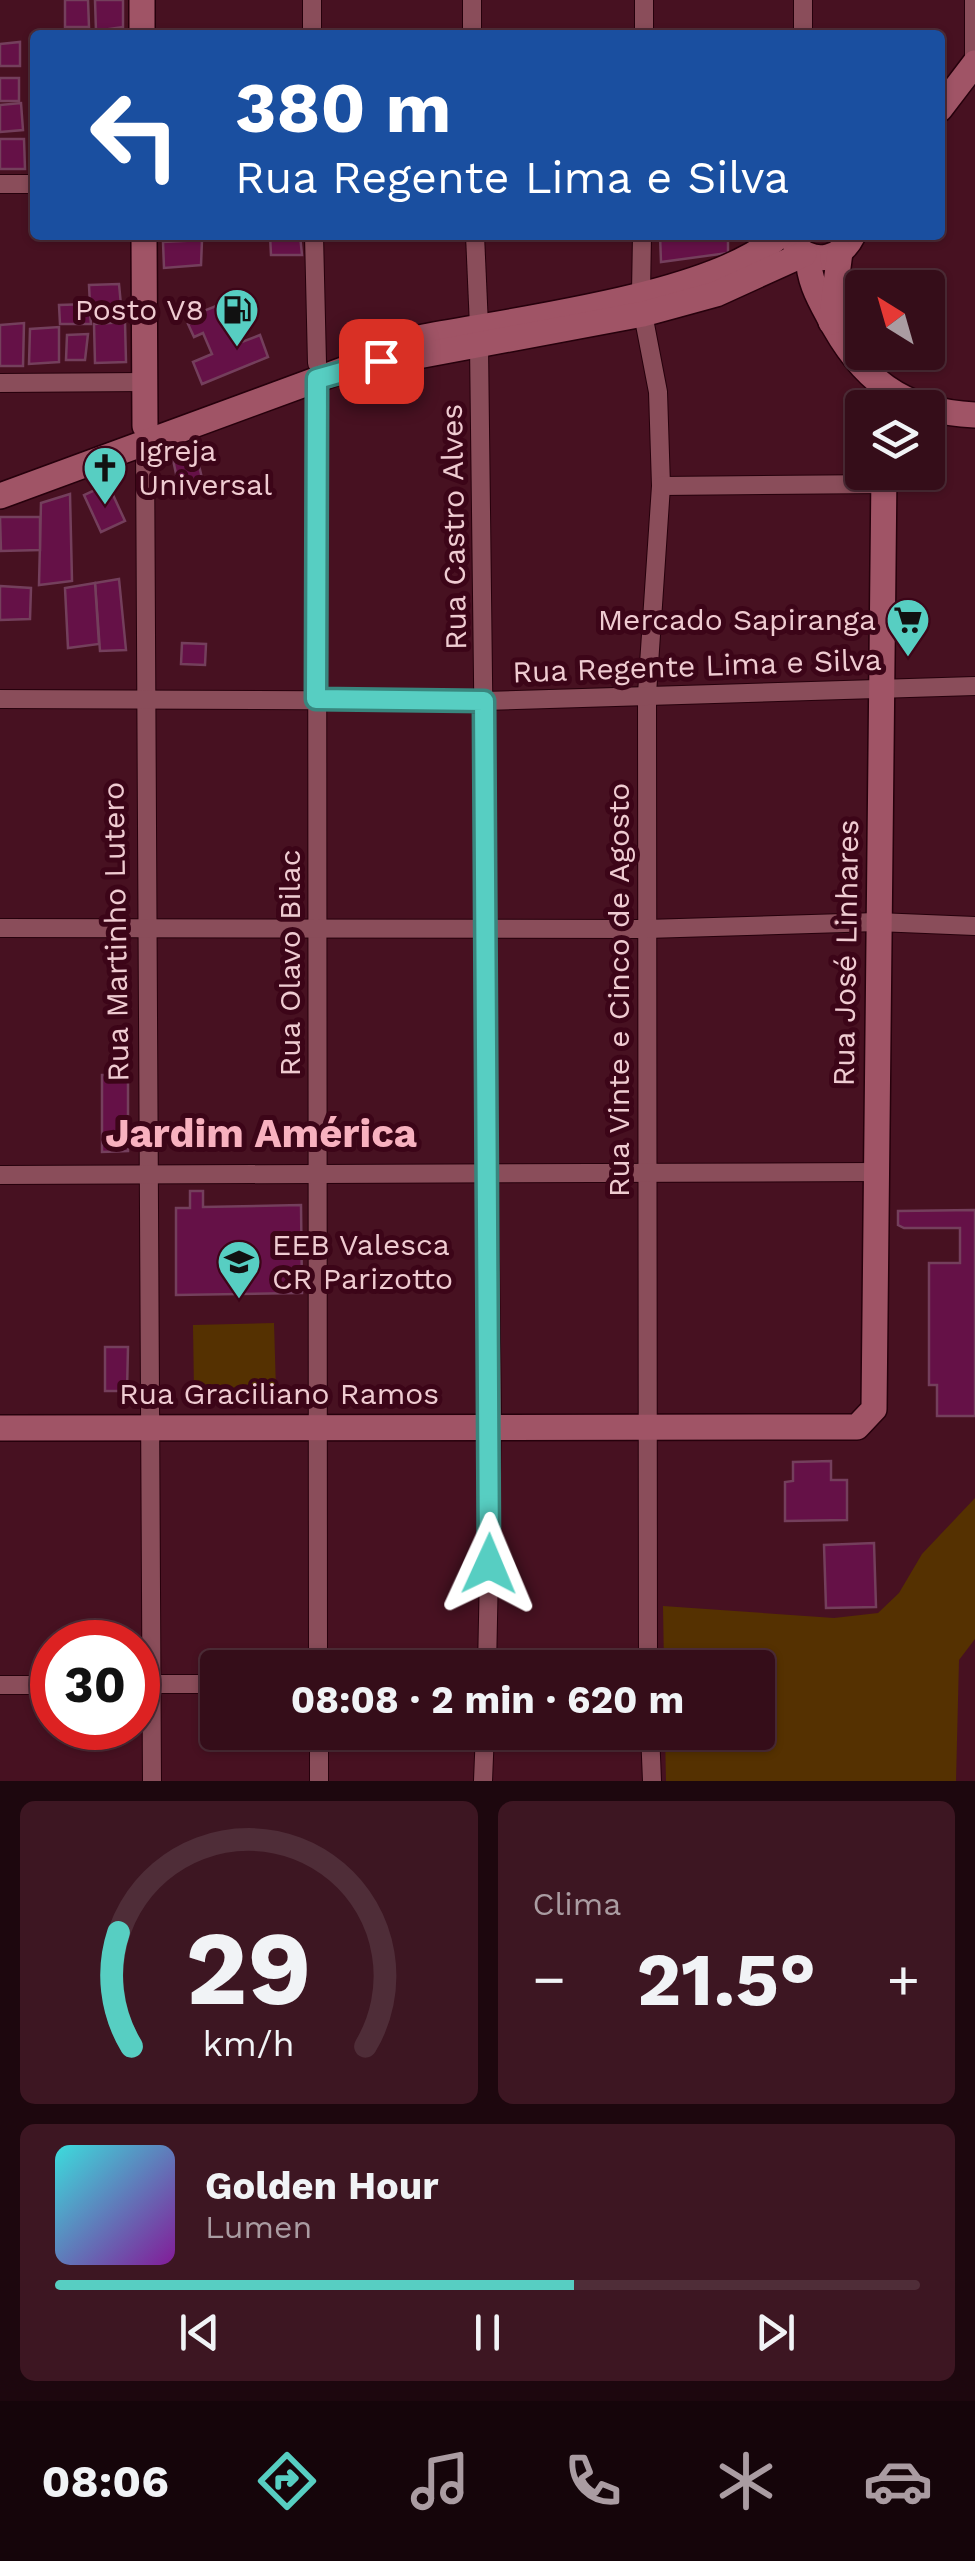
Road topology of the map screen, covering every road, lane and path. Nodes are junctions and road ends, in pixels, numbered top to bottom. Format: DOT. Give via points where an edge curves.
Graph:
graph roads {
  1 [pos="142,0"];
  2 [pos="312,0"];
  3 [pos="472,0"];
  4 [pos="644,0"];
  5 [pos="802,0"];
  6 [pos="974,0"];
  7 [pos="142,30"];
  8 [pos="312,30"];
  9 [pos="472,30"];
  10 [pos="644,30"];
  11 [pos="803,30"];
  12 [pos="975,64"];
  13 [pos="945,103"];
  14 [pos="0,184"];
  15 [pos="30,184"];
  16 [pos="144,240"];
  17 [pos="314,240"];
  18 [pos="474,240"];
  19 [pos="642,240"];
  20 [pos="846,244"];
  21 [pos="795,245"];
  22 [pos="642,304"];
  23 [pos="831,322"];
  24 [pos="479,336"];
  25 [pos="317,371"];
  26 [pos="145,382"];
  27 [pos="0,383"];
  28 [pos="878,390"];
  29 [pos="945,413"];
  30 [pos="975,415"];
  31 [pos="146,434"];
  32 [pos="0,479"];
  33 [pos="845,479"];
  34 [pos="661,486"];
  35 [pos="884,490"];
  36 [pos="0,496"];
  37 [pos="975,686"];
  38 [pos="882,688"];
  39 [pos="647,694"];
  40 [pos="146,699"];
  41 [pos="316,699"];
  42 [pos="0,700"];
  43 [pos="484,701"];
  44 [pos="877,922"];
  45 [pos="975,926"];
  46 [pos="0,928"];
  47 [pos="148,928"];
  48 [pos="318,928"];
  49 [pos="486,928"];
  50 [pos="646,928"];
  51 [pos="646,1171"];
  52 [pos="489,1172"];
  53 [pos="877,1172"];
  54 [pos="150,1174"];
  55 [pos="318,1174"];
  56 [pos="0,1175"];
  57 [pos="492,1425"];
  58 [pos="318,1426"];
  59 [pos="645,1426"];
  60 [pos="152,1427"];
  61 [pos="858,1427"];
  62 [pos="0,1428"];
  63 [pos="147,1620"];
  64 [pos="318,1650"];
  65 [pos="487,1650"];
  66 [pos="648,1650"];
  67 [pos="160,1684"];
  68 [pos="200,1684"];
  69 [pos="0,1685"];
  70 [pos="30,1685"];
  71 [pos="150,1750"];
  72 [pos="318,1750"];
  73 [pos="484,1750"];
  74 [pos="651,1750"];
  75 [pos="152,1781"];
  76 [pos="318,1781"];
  77 [pos="483,1781"];
  78 [pos="652,1781"];
  1 -- 7 [label="street"];
  2 -- 8 [label="street"];
  3 -- 9 [label="street"];
  4 -- 10 [label="street"];
  5 -- 11 [label="street"];
  6 -- 12 [label="street"];
  12 -- 13 [label="street"];
  14 -- 15 [label="street"];
  16 -- 26 [label="street, Rua Martinho Lutero"];
  17 -- 25 [label="street, Rua Olavo Bilac"];
  18 -- 24 [label="street, Rua Castro Alves"];
  19 -- 22 [label="street, Rua Vinte e Cinco de Agosto"];
  20 -- 21 [label="street" via="818,258"];
  20 -- 23 [label="street"];
  21 -- 22 [label="street" via="716,294"];
  21 -- 23 [label="street"];
  22 -- 24 [label="street"];
  22 -- 34 [label="street, Rua Vinte e Cinco de Agosto" via="658,392"];
  23 -- 28 [label="street"];
  24 -- 25 [label="street"];
  24 -- 43 [label="street, Rua Castro Alves"];
  25 -- 31 [label="street"];
  25 -- 41 [label="street, Rua Olavo Bilac"];
  26 -- 27 [label="street"];
  26 -- 31 [label="street, Rua Martinho Lutero"];
  29 -- 30 [label="street"];
  31 -- 32 [label="street"];
  31 -- 36 [label="street"];
  31 -- 40 [label="street, Rua Martinho Lutero"];
  33 -- 34 [label="street"];
  34 -- 39 [label="street, Rua Vinte e Cinco de Agosto"];
  35 -- 38 [label="street, Rua José Linhares"];
  37 -- 38 [label="street, Rua Regente Lima e Silva"];
  38 -- 39 [label="street, Rua Regente Lima e Silva"];
  38 -- 44 [label="street, Rua José Linhares"];
  39 -- 43 [label="street, Rua Regente Lima e Silva"];
  39 -- 50 [label="street, Rua Vinte e Cinco de Agosto"];
  40 -- 41 [label="street, Rua Regente Lima e Silva"];
  40 -- 42 [label="street, Rua Regente Lima e Silva"];
  40 -- 47 [label="street, Rua Martinho Lutero"];
  41 -- 43 [label="street, Rua Regente Lima e Silva"];
  41 -- 48 [label="street, Rua Olavo Bilac"];
  43 -- 49 [label="street, Rua Castro Alves"];
  44 -- 45 [label="street"];
  44 -- 50 [label="street"];
  44 -- 53 [label="street, Rua José Linhares"];
  46 -- 47 [label="street"];
  47 -- 48 [label="street"];
  47 -- 54 [label="street, Rua Martinho Lutero"];
  48 -- 49 [label="street"];
  48 -- 55 [label="street, Rua Olavo Bilac"];
  49 -- 50 [label="street"];
  49 -- 52 [label="street, Rua Castro Alves"];
  50 -- 51 [label="street, Rua Vinte e Cinco de Agosto"];
  51 -- 52 [label="street"];
  51 -- 53 [label="street"];
  51 -- 59 [label="street, Rua Vinte e Cinco de Agosto"];
  52 -- 55 [label="street"];
  52 -- 57 [label="street, Rua Castro Alves"];
  53 -- 61 [label="street, Rua José Linhares" via="874,1409"];
  54 -- 55 [label="street"];
  54 -- 56 [label="street"];
  54 -- 60 [label="street, Rua Martinho Lutero"];
  55 -- 58 [label="street, Rua Olavo Bilac"];
  57 -- 58 [label="street, Rua Graciliano Ramos"];
  57 -- 59 [label="street, Rua Graciliano Ramos"];
  57 -- 65 [label="street, Rua Castro Alves"];
  58 -- 60 [label="street, Rua Graciliano Ramos"];
  58 -- 64 [label="street, Rua Olavo Bilac"];
  59 -- 61 [label="street, Rua Graciliano Ramos"];
  59 -- 66 [label="street, Rua Vinte e Cinco de Agosto"];
  60 -- 62 [label="street, Rua Graciliano Ramos"];
  60 -- 63 [label="street, Rua Martinho Lutero"];
  67 -- 68 [label="street"];
  69 -- 70 [label="street"];
  71 -- 75 [label="street, Rua Martinho Lutero"];
  72 -- 76 [label="street"];
  73 -- 77 [label="street"];
  74 -- 78 [label="street"];
}
